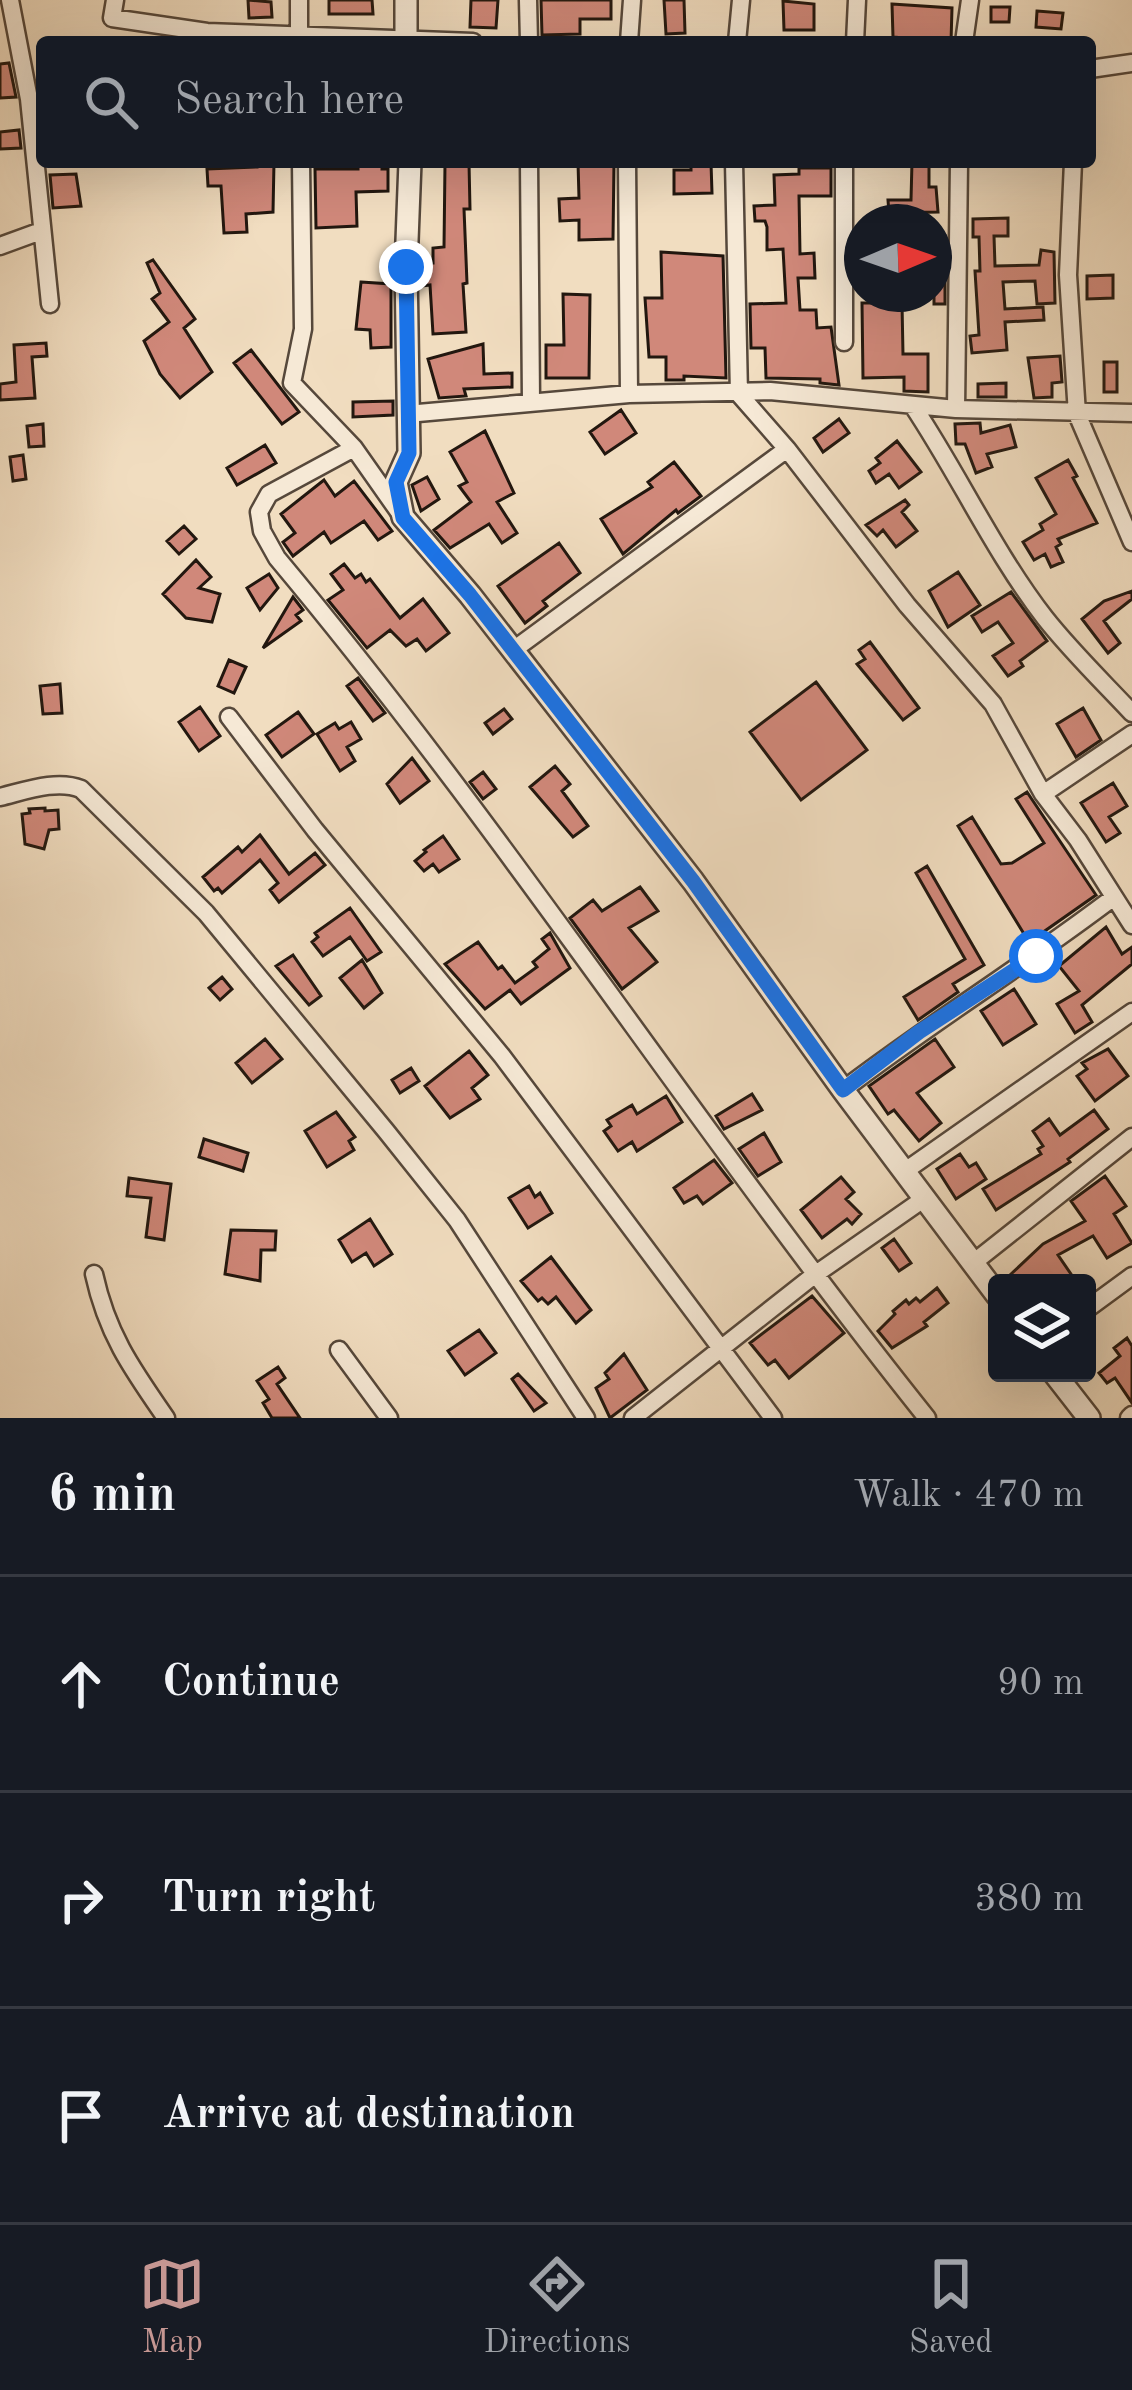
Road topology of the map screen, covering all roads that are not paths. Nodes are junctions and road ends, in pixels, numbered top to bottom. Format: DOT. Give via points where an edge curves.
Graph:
graph roads {
  1 [pos="10,0"];
  2 [pos="115,0"];
  3 [pos="299,0"];
  4 [pos="406,0"];
  5 [pos="528,0"];
  6 [pos="632,0"];
  7 [pos="741,0"];
  8 [pos="857,0"];
  9 [pos="970,0"];
  10 [pos="281,36"];
  11 [pos="299,36"];
  12 [pos="406,36"];
  13 [pos="529,36"];
  14 [pos="629,36"];
  15 [pos="738,36"];
  16 [pos="855,36"];
  17 [pos="965,36"];
  18 [pos="1132,64"];
  19 [pos="1096,68"];
  20 [pos="301,168"];
  21 [pos="410,168"];
  22 [pos="529,168"];
  23 [pos="627,168"];
  24 [pos="734,168"];
  25 [pos="844,168"];
  26 [pos="959,168"];
  27 [pos="1073,168"];
  28 [pos="40,231"];
  29 [pos="0,246"];
  30 [pos="50,304"];
  31 [pos="844,342"];
  32 [pos="628,394"];
  33 [pos="739,394"];
  34 [pos="530,400"];
  35 [pos="914,406"];
  36 [pos="956,409"];
  37 [pos="1132,413"];
  38 [pos="407,414"];
  39 [pos="1077,414"];
  40 [pos="354,448"];
  41 [pos="787,449"];
  42 [pos="403,518"];
  43 [pos="1132,542"];
  44 [pos="512,651"];
  45 [pos="1132,713"];
  46 [pos="229,717"];
  47 [pos="1132,734"];
  48 [pos="1043,794"];
  49 [pos="0,797"];
  50 [pos="1114,897"];
  51 [pos="1132,926"];
  52 [pos="1132,1012"];
  53 [pos="843,1090"];
  54 [pos="1132,1137"];
  55 [pos="905,1172"];
  56 [pos="925,1198"];
  57 [pos="973,1263"];
  58 [pos="94,1274"];
  59 [pos="813,1276"];
  60 [pos="1132,1276"];
  61 [pos="988,1283"];
  62 [pos="1096,1302"];
  63 [pos="720,1348"];
  64 [pos="339,1350"];
  65 [pos="1061,1382"];
  66 [pos="166,1418"];
  67 [pos="389,1418"];
  68 [pos="586,1418"];
  69 [pos="633,1418"];
  70 [pos="772,1418"];
  71 [pos="927,1418"];
  72 [pos="1089,1418"];
  1 -- 28 [label="street" via="29,99"];
  2 -- 10 [label="street" via="112,18"];
  3 -- 11 [label="street"];
  4 -- 12 [label="street"];
  5 -- 13 [label="street"];
  6 -- 14 [label="street"];
  7 -- 15 [label="street"];
  8 -- 16 [label="street"];
  9 -- 17 [label="street"];
  18 -- 19 [label="street"];
  20 -- 40 [label="street" via="303,329 292,383"];
  21 -- 38 [label="street"];
  22 -- 34 [label="street"];
  23 -- 32 [label="street"];
  24 -- 33 [label="street"];
  25 -- 31 [label="street"];
  26 -- 36 [label="street"];
  27 -- 39 [label="street" via="1068,274"];
  28 -- 29 [label="street"];
  28 -- 30 [label="street"];
  32 -- 33 [label="street"];
  32 -- 34 [label="street"];
  33 -- 35 [label="street"];
  33 -- 41 [label="street"];
  34 -- 38 [label="street"];
  35 -- 36 [label="street"];
  35 -- 45 [label="street" via="1045,618"];
  36 -- 39 [label="street"];
  37 -- 39 [label="street"];
  38 -- 42 [label="street" via="409,453 396,482"];
  39 -- 43 [label="street"];
  40 -- 42 [label="street"];
  40 -- 59 [label="street" via="269,494 259,512 270,545 454,778"];
  41 -- 44 [label="street"];
  41 -- 48 [label="street" via="993,704"];
  42 -- 44 [label="street"];
  44 -- 53 [label="street" via="693,881"];
  46 -- 63 [label="street" via="502,1055"];
  47 -- 48 [label="street"];
  48 -- 50 [label="street"];
  49 -- 68 [label="street" via="81,789 206,913 457,1220"];
  50 -- 51 [label="street"];
  50 -- 53 [label="street"];
  52 -- 55 [label="street"];
  53 -- 55 [label="street"];
  54 -- 57 [label="street"];
  55 -- 56 [label="street"];
  56 -- 57 [label="street"];
  56 -- 59 [label="street"];
  57 -- 61 [label="street"];
  58 -- 66 [label="street" via="122,1355"];
  59 -- 63 [label="street"];
  59 -- 71 [label="street"];
  60 -- 62 [label="street"];
  63 -- 69 [label="street"];
  63 -- 70 [label="street"];
  64 -- 67 [label="street"];
  65 -- 72 [label="street"];
}
